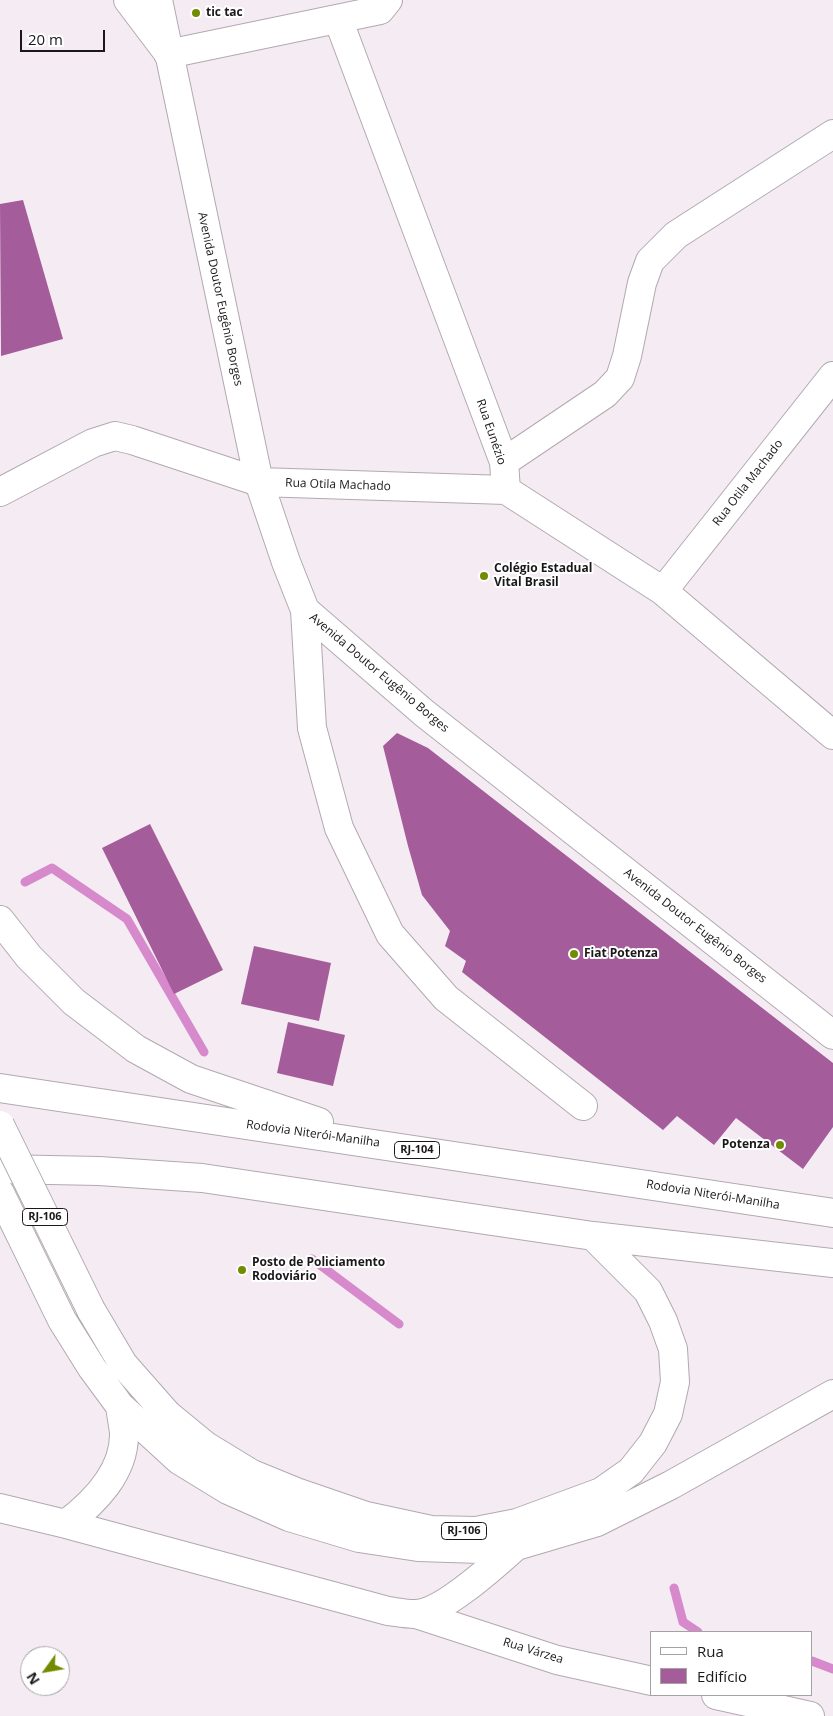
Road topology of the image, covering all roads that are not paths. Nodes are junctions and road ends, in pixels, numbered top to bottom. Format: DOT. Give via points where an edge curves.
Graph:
graph roads {
  1 [pos="128,0"];
  2 [pos="158,0"];
  3 [pos="388,0"];
  4 [pos="338,19"];
  5 [pos="168,54"];
  6 [pos="833,134"];
  7 [pos="833,376"];
  8 [pos="504,462"];
  9 [pos="259,482"];
  10 [pos="506,490"];
  11 [pos="0,492"];
  12 [pos="663,591"];
  13 [pos="305,610"];
  14 [pos="833,735"];
  15 [pos="0,920"];
  16 [pos="833,1035"];
  17 [pos="0,1088"];
  18 [pos="583,1106"];
  19 [pos="0,1125"];
  20 [pos="385,1145"];
  21 [pos="0,1169"];
  22 [pos="0,1193"];
  23 [pos="833,1213"];
  24 [pos="593,1236"];
  25 [pos="833,1263"];
  26 [pos="833,1394"];
  27 [pos="120,1406"];
  28 [pos="0,1508"];
  29 [pos="66,1524"];
  30 [pos="516,1546"];
  31 [pos="416,1614"];
  32 [pos="650,1681"];
  33 [pos="720,1696"];
  34 [pos="810,1716"];
  1 -- 5 [label="main road, Avenida Doutor Eugênio Borges"];
  2 -- 5 [label="main road, Avenida Doutor Eugênio Borges"];
  3 -- 4 [label="main road" via="380,10"];
  4 -- 5 [label="main road"];
  4 -- 8 [label="main road, Rua Eunézio"];
  5 -- 9 [label="main road, Avenida Doutor Eugênio Borges"];
  6 -- 8 [label="main road" via="676,235 650,261 620,378 605,394"];
  7 -- 12 [label="main road, Rua Otila Machado"];
  8 -- 10 [label="main road, Rua Eunézio"];
  9 -- 10 [label="main road, Rua Otila Machado"];
  9 -- 11 [label="main road, Rua Otila Machado" via="115,436 93,443"];
  9 -- 13 [label="main road, Avenida Doutor Eugênio Borges"];
  10 -- 12 [label="main road"];
  12 -- 14 [label="main road"];
  13 -- 16 [label="main road, Avenida Doutor Eugênio Borges" via="424,713"];
  13 -- 18 [label="main road" via="312,728 339,828 390,934 446,998"];
  15 -- 20 [label="main road" via="29,956 74,1002 136,1049 191,1079"];
  17 -- 20 [label="main road, Rodovia Niterói-Manilha / RJ-104"];
  19 -- 24 [label="main road, RJ-106, bridge" via="91,1310 123,1364 167,1414 206,1446 252,1474 366,1516 430,1530 476,1531 517,1523 601,1492 631,1471 653,1443 668,1414 675,1382 673,1349 648,1291"];
  20 -- 23 [label="main road, Rodovia Niterói-Manilha / RJ-104"];
  21 -- 24 [label="main road" via="100,1170 202,1178"];
  22 -- 27 [label="main road, RJ-106" via="62,1320"];
  24 -- 25 [label="main road"];
  26 -- 30 [label="main road, RJ-106" via="671,1485 597,1522"];
  27 -- 29 [label="main road" via="124,1434 121,1455 109,1482 84,1510"];
  27 -- 30 [label="main road, RJ-106" via="179,1460 228,1490 289,1518 359,1538 418,1547 480,1549"];
  28 -- 29 [label="main road"];
  29 -- 31 [label="main road" via="388,1611"];
  30 -- 31 [label="main road" via="490,1570 442,1605"];
  31 -- 32 [label="main road, Rua Várzea" via="557,1660"];
  33 -- 34 [label="main road"];
}
